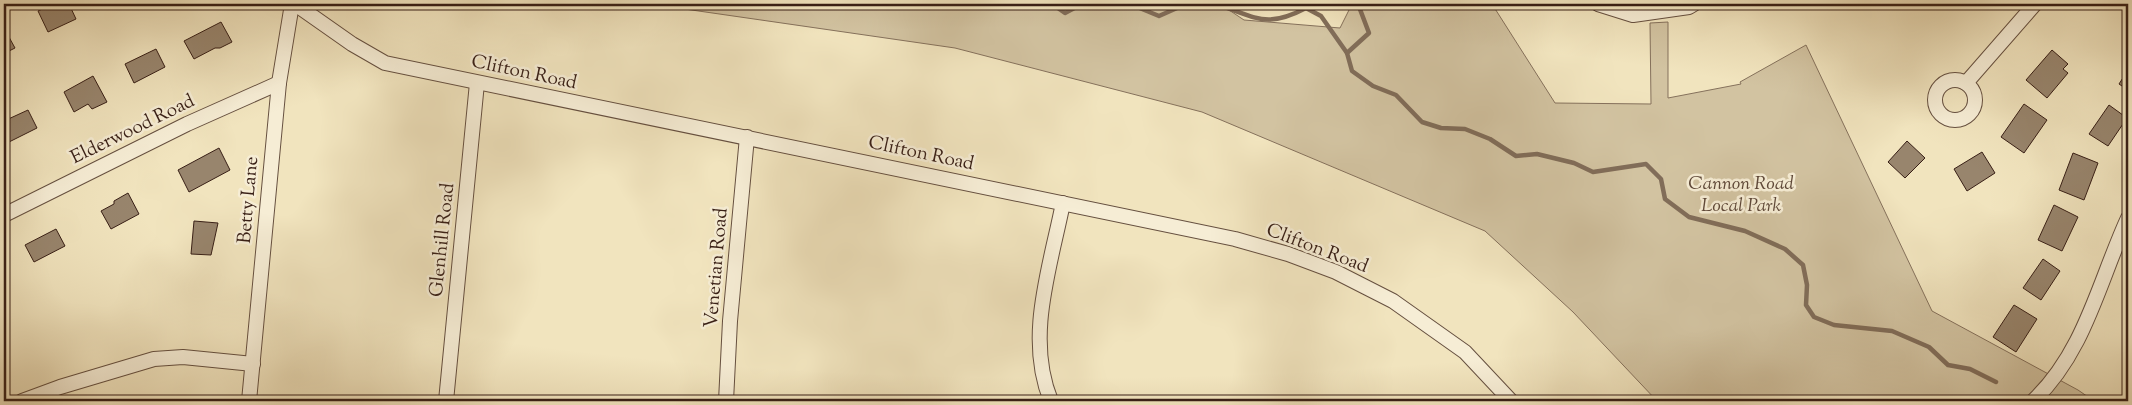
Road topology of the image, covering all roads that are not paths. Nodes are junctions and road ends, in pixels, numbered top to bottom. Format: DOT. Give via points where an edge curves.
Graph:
graph roads {
  1 [pos="294,4"];
  2 [pos="1598,4"];
  3 [pos="1694,4"];
  4 [pos="2035,4"];
  5 [pos="279,82"];
  6 [pos="477,83"];
  7 [pos="1966,83"];
  8 [pos="747,137"];
  9 [pos="1063,203"];
  10 [pos="4,215"];
  11 [pos="2128,218"];
  12 [pos="253,364"];
  13 [pos="22,401"];
  14 [pos="249,401"];
  15 [pos="446,401"];
  16 [pos="726,401"];
  17 [pos="1051,401"];
  18 [pos="1511,401"];
  19 [pos="2033,401"];
  1 -- 5 [label="street, Betty Lane"];
  1 -- 6 [label="street, Clifton Road" via="352,44 385,62"];
  2 -- 3 [label="street" via="1633,15"];
  4 -- 7 [label="street"];
  5 -- 10 [label="street, Elderwood Road"];
  5 -- 12 [label="street, Betty Lane"];
  6 -- 8 [label="street, Clifton Road"];
  6 -- 15 [label="street, Glenhill Road"];
  8 -- 9 [label="street, Clifton Road"];
  8 -- 16 [label="street, Venetian Road"];
  9 -- 17 [label="street" via="1039,325 1039,357"];
  9 -- 18 [label="street, Clifton Road" via="1235,239 1336,272 1393,301 1430,326 1465,352"];
  11 -- 19 [label="street" via="2086,326 2050,385"];
  12 -- 13 [label="street" via="183,357 154,359"];
  12 -- 14 [label="street, Betty Lane"];
}
